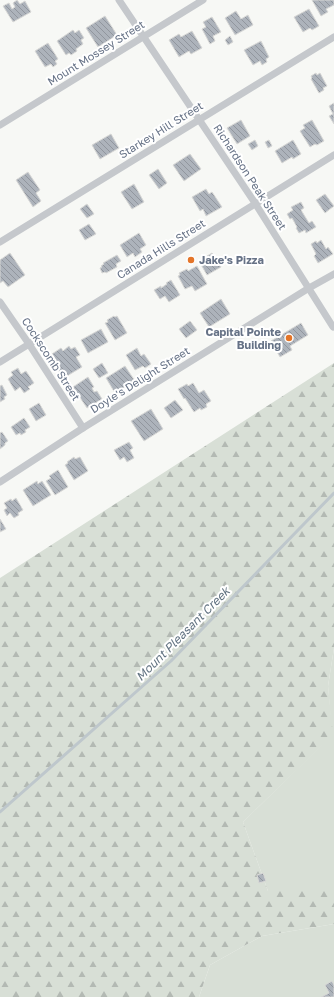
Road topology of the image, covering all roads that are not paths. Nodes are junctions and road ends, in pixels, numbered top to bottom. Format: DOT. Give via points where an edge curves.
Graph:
graph roads {
  1 [pos="119,0"];
  2 [pos="203,0"];
  3 [pos="144,37"];
  4 [pos="334,37"];
  5 [pos="199,120"];
  6 [pos="0,125"];
  7 [pos="334,155"];
  8 [pos="255,204"];
  9 [pos="0,242"];
  10 [pos="334,274"];
  11 [pos="309,288"];
  12 [pos="0,302"];
  13 [pos="333,327"];
  14 [pos="29,344"];
  15 [pos="0,362"];
  16 [pos="83,428"];
  17 [pos="0,482"];
  1 -- 3 [label="street, Richardson Peak Street"];
  2 -- 3 [label="street, Mount Mossey Street"];
  3 -- 5 [label="street, Richardson Peak Street"];
  3 -- 6 [label="street, Mount Mossey Street"];
  4 -- 5 [label="street, Starkey Hill Street"];
  5 -- 8 [label="street, Richardson Peak Street"];
  5 -- 9 [label="street, Starkey Hill Street"];
  7 -- 8 [label="street, Canada Hills Street"];
  8 -- 11 [label="street, Richardson Peak Street"];
  8 -- 14 [label="street, Canada Hills Street"];
  10 -- 11 [label="street, Doyle's Delight Street"];
  11 -- 13 [label="street, Richardson Peak Street"];
  11 -- 16 [label="street, Doyle's Delight Street"];
  12 -- 14 [label="street, Cockscomb Street"];
  14 -- 15 [label="street, Canada Hills Street"];
  14 -- 16 [label="street, Cockscomb Street"];
  16 -- 17 [label="street, Doyle's Delight Street"];
}
